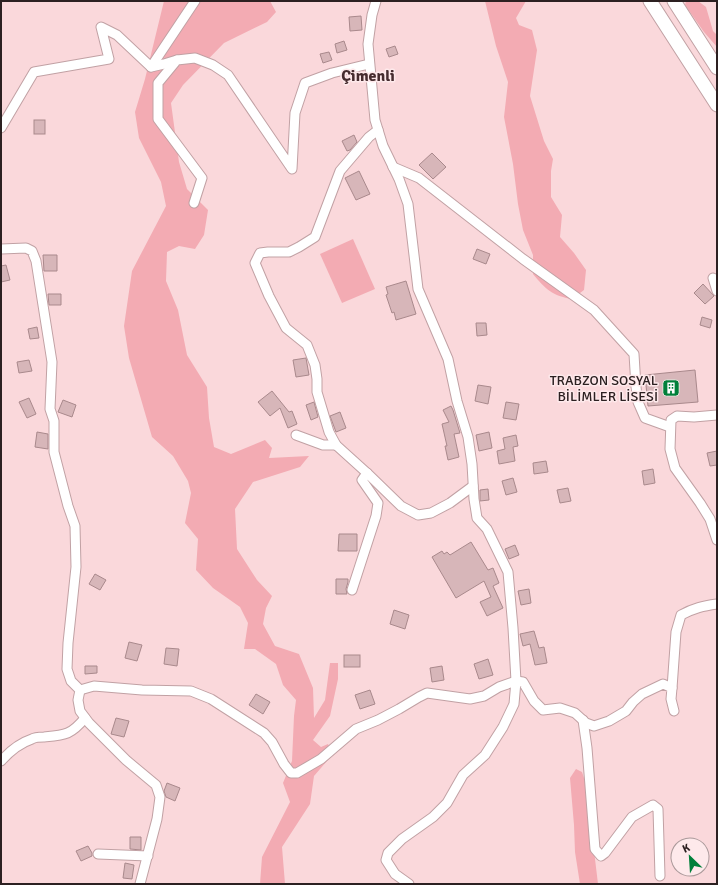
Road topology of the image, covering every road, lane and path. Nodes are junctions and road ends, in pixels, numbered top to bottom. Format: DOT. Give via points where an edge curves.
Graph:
graph roads {
  1 [pos="195,1"];
  2 [pos="376,1"];
  3 [pos="650,1"];
  4 [pos="674,1"];
  5 [pos="177,60"];
  6 [pos="369,64"];
  7 [pos="150,67"];
  8 [pos="717,68"];
  9 [pos="717,105"];
  10 [pos="1,128"];
  11 [pos="378,130"];
  12 [pos="393,167"];
  13 [pos="194,203"];
  14 [pos="1,249"];
  15 [pos="713,278"];
  16 [pos="717,291"];
  17 [pos="717,415"];
  18 [pos="670,427"];
  19 [pos="296,435"];
  20 [pos="336,445"];
  21 [pos="367,473"];
  22 [pos="473,486"];
  23 [pos="717,540"];
  24 [pos="352,590"];
  25 [pos="717,604"];
  26 [pos="516,681"];
  27 [pos="672,688"];
  28 [pos="80,690"];
  29 [pos="674,711"];
  30 [pos="85,718"];
  31 [pos="583,720"];
  32 [pos="1,761"];
  33 [pos="98,854"];
  34 [pos="148,856"];
  35 [pos="660,876"];
  36 [pos="140,884"];
  37 [pos="409,884"];
  1 -- 7 [label="street"];
  2 -- 6 [label="street" via="368,44"];
  3 -- 9 [label="main road"];
  4 -- 8 [label="main road"];
  5 -- 6 [label="street" via="195,58 228,75 292,169 295,113 305,83"];
  5 -- 7 [label="street"];
  5 -- 13 [label="street" via="158,84 158,118 202,178"];
  6 -- 11 [label="street"];
  7 -- 10 [label="street" via="117,35 101,27 109,59 34,72"];
  11 -- 12 [label="street"];
  11 -- 20 [label="street" via="340,171 315,237 289,252 260,253 256,263 269,296 286,328 307,345 315,365 317,392 329,432"];
  12 -- 18 [label="street" via="418,178 594,310 634,354 638,402 645,418"];
  12 -- 22 [label="street" via="408,204 418,289 448,359 468,438"];
  14 -- 28 [label="street" via="26,248 32,251 36,261 52,362 50,409 54,421 54,452 75,526 76,567 67,669 71,681"];
  15 -- 16 [label="street"];
  17 -- 18 [label="street" via="677,416 671,420"];
  18 -- 23 [label="street" via="670,449 675,468 710,520"];
  19 -- 20 [label="street" via="323,445"];
  20 -- 21 [label="street"];
  21 -- 22 [label="street" via="401,506 418,515 431,513 450,503"];
  21 -- 24 [label="street" via="362,480 378,503"];
  22 -- 26 [label="street" via="478,518 487,529 508,572"];
  25 -- 27 [label="street" via="690,610 681,615 676,632"];
  26 -- 28 [label="street" via="484,696 470,699 427,693 419,696 378,720 356,729 321,759 297,773 291,773 264,733 210,699 191,691 94,686"];
  26 -- 31 [label="street" via="523,682 534,701 543,710 560,708 575,713"];
  26 -- 37 [label="street" via="514,704 485,755 463,775 447,803 433,818 402,839 388,853 386,860 395,874"];
  27 -- 29 [label="street"];
  27 -- 31 [label="street" via="663,684 642,694 626,711 609,722 594,726"];
  28 -- 30 [label="street" via="78,700 80,711"];
  30 -- 32 [label="street" via="71,732 64,735 33,738 20,744"];
  30 -- 34 [label="street" via="126,760 156,785 160,797"];
  31 -- 35 [label="street" via="595,849 600,856 632,817 653,805 658,809"];
  33 -- 34 [label="street"];
  34 -- 36 [label="street"];
}
